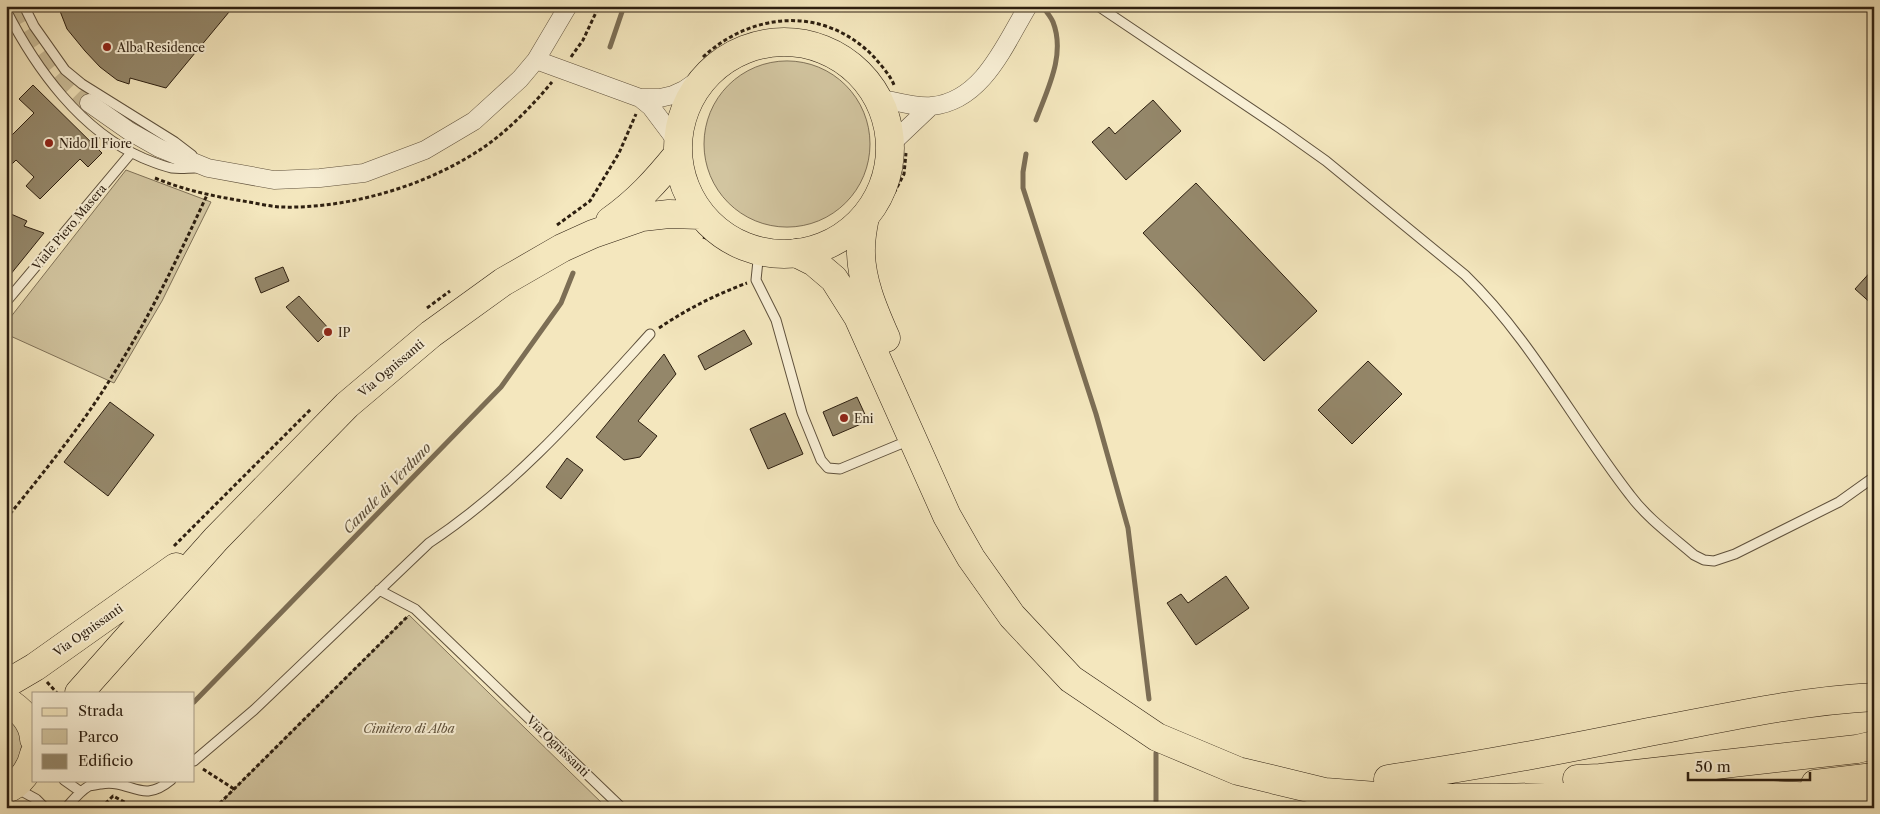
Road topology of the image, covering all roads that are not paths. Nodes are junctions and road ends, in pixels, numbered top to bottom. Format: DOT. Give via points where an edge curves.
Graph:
graph roads {
  1 [pos="24,6"];
  2 [pos="568,6"];
  3 [pos="1098,6"];
  4 [pos="1027,7"];
  5 [pos="6,10"];
  6 [pos="536,60"];
  7 [pos="706,65"];
  8 [pos="640,98"];
  9 [pos="890,100"];
  10 [pos="89,103"];
  11 [pos="931,106"];
  12 [pos="900,135"];
  13 [pos="678,149"];
  14 [pos="131,153"];
  15 [pos="208,168"];
  16 [pos="874,216"];
  17 [pos="700,225"];
  18 [pos="593,234"];
  19 [pos="796,254"];
  20 [pos="759,257"];
  21 [pos="6,302"];
  22 [pos="650,334"];
  23 [pos="912,439"];
  24 [pos="1874,477"];
  25 [pos="216,538"];
  26 [pos="379,590"];
  27 [pos="6,684"];
  28 [pos="80,692"];
  29 [pos="1874,698"];
  30 [pos="6,701"];
  31 [pos="32,730"];
  32 [pos="1874,745"];
  33 [pos="32,760"];
  34 [pos="195,760"];
  35 [pos="1874,776"];
  36 [pos="1388,779"];
  37 [pos="67,782"];
  38 [pos="168,782"];
  39 [pos="10,788"];
  40 [pos="81,792"];
  41 [pos="1721,794"];
  42 [pos="1874,804"];
  43 [pos="44,808"];
  44 [pos="66,808"];
  45 [pos="622,808"];
  1 -- 15 [label="lane" via="34,26 66,70 82,84 175,142"];
  2 -- 6 [label="street"];
  3 -- 24 [label="lane" via="1326,161 1466,275 1530,353 1630,496 1694,556 1714,562 1735,554 1839,502"];
  4 -- 11 [label="street" via="979,82 966,94"];
  5 -- 14 [label="lane" via="21,40 77,113 105,137"];
  6 -- 8 [label="street"];
  6 -- 15 [label="street" via="520,80 474,120 425,150 364,173 274,180"];
  7 -- 8 [label="street" via="684,90 660,98"];
  7 -- 9 [label="main road" via="752,46 800,42 832,52 846,61"];
  7 -- 13 [label="main road" via="685,110"];
  8 -- 13 [label="street" via="651,107"];
  9 -- 11 [label="street"];
  9 -- 12 [label="main road" via="887,120"];
  10 -- 15 [label="street" via="159,148"];
  11 -- 12 [label="street"];
  12 -- 16 [label="main road" via="890,157 885,183 873,207"];
  13 -- 17 [label="main road" via="681,176"];
  13 -- 18 [label="main road, Via Ognissanti" via="659,177 632,205"];
  14 -- 15 [label="lane" via="173,168"];
  14 -- 21 [label="lane, Viale Piero Masera"];
  16 -- 19 [label="main road" via="841,238 812,251"];
  16 -- 36 [label="main road" via="861,244 862,265 874,311 963,508 986,550 1025,607 1082,667 1164,723 1243,758 1326,775"];
  17 -- 18 [label="main road, Via Ognissanti" via="669,214 642,217"];
  17 -- 20 [label="main road" via="713,227"];
  18 -- 25 [label="main road, Via Ognissanti" via="503,282 431,334 347,405"];
  19 -- 20 [label="main road"];
  19 -- 23 [label="main road" via="814,262 834,279 858,317"];
  20 -- 23 [label="lane" via="756,280 776,320 802,413 820,460 828,468 840,470"];
  22 -- 26 [label="lane" via="575,417 508,482 456,525 429,542"];
  23 -- 41 [label="main road" via="971,558 1012,616 1072,679 1157,737 1238,771 1325,792 1389,797 1497,798"];
  25 -- 27 [label="main road, Via Ognissanti" via="35,667"];
  25 -- 28 [label="main road, Via Ognissanti"];
  26 -- 34 [label="lane" via="254,710"];
  26 -- 45 [label="lane, Via Ognissanti" via="415,609"];
  29 -- 36 [label="main road" via="1835,699 1769,709 1497,762"];
  30 -- 31 [label="main road" via="20,710"];
  32 -- 36 [label="main road" via="1600,778 1500,782"];
  33 -- 39 [label="main road" via="21,779"];
  35 -- 41 [label="main road"];
  37 -- 40 [label="lane"];
  38 -- 40 [label="lane" via="153,792 117,783 91,786"];
  39 -- 43 [label="lane" via="36,799"];
  40 -- 44 [label="lane"];
  41 -- 42 [label="main road" via="1846,798"];
}
